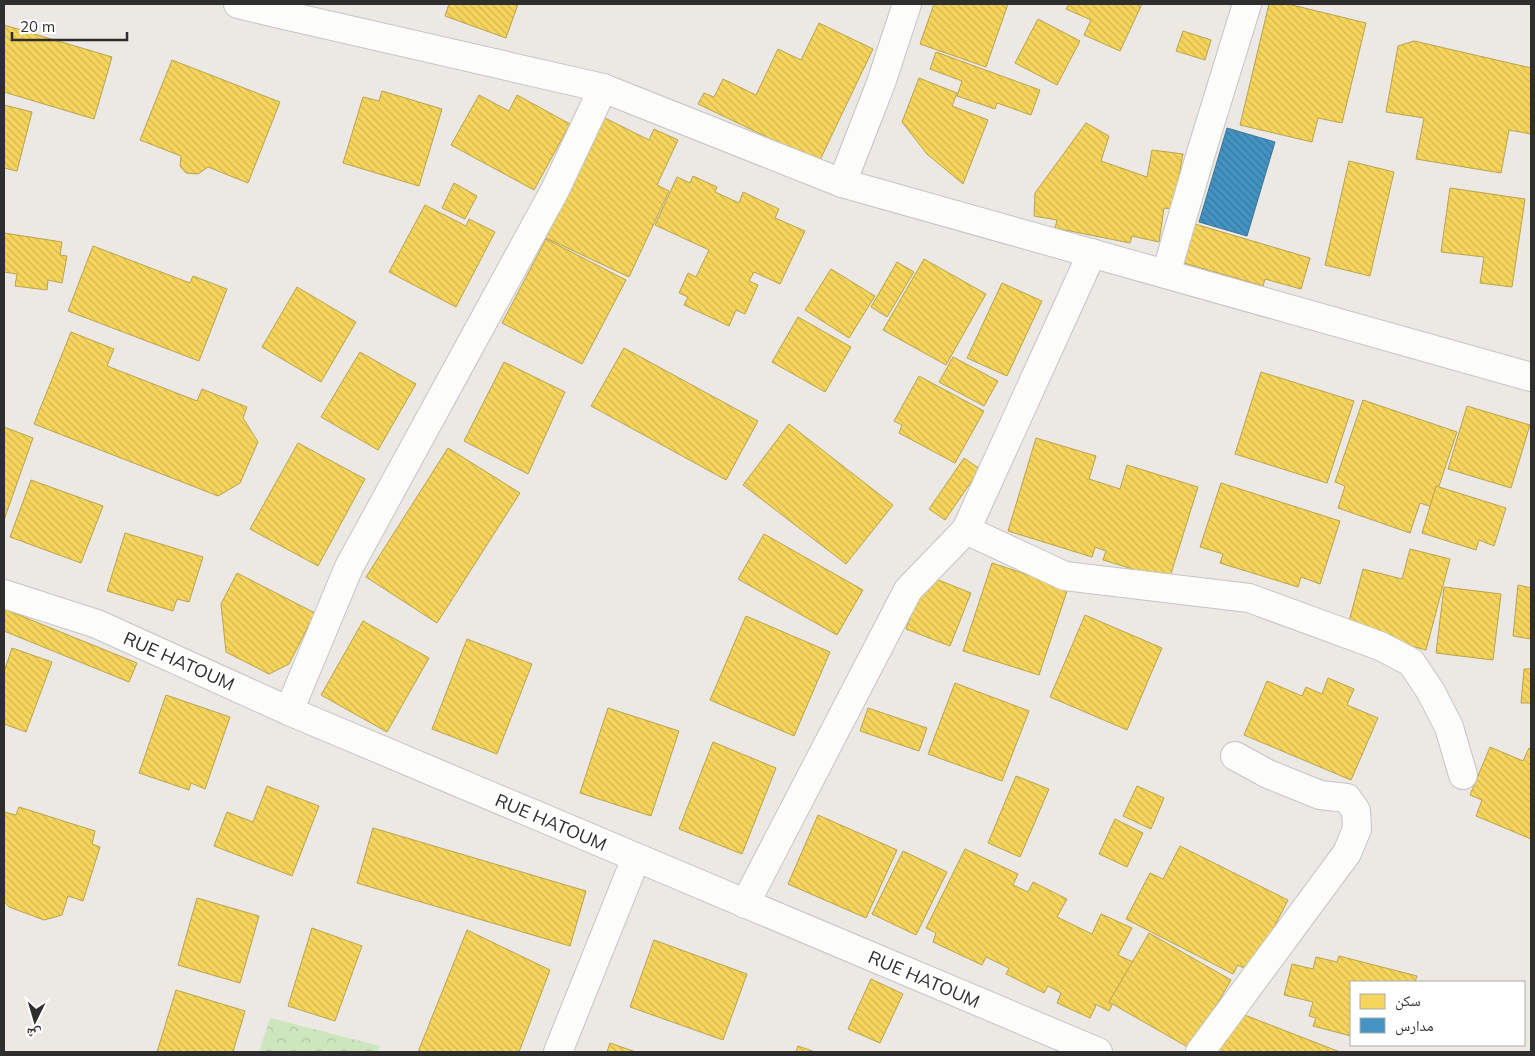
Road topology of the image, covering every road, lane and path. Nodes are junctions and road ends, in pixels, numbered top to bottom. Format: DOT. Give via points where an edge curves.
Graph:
graph roads {
  1 [pos="238,4"];
  2 [pos="907,4"];
  3 [pos="1247,4"];
  4 [pos="276,9"];
  5 [pos="603,88"];
  6 [pos="842,183"];
  7 [pos="1092,253"];
  8 [pos="1166,274"];
  9 [pos="1531,377"];
  10 [pos="966,530"];
  11 [pos="4,594"];
  12 [pos="289,711"];
  13 [pos="1235,756"];
  14 [pos="1463,775"];
  15 [pos="636,858"];
  16 [pos="745,904"];
  17 [pos="558,1052"];
  18 [pos="1098,1052"];
  19 [pos="1200,1052"];
  1 -- 4 [label="street"];
  2 -- 6 [label="street" via="881,83"];
  3 -- 8 [label="street"];
  4 -- 5 [label="street"];
  5 -- 6 [label="street"];
  5 -- 12 [label="street" via="555,190 349,567"];
  6 -- 7 [label="street"];
  7 -- 8 [label="street"];
  7 -- 10 [label="street"];
  8 -- 9 [label="street"];
  10 -- 14 [label="street" via="1065,576 1249,598 1380,646 1411,662 1449,727"];
  10 -- 16 [label="street" via="908,590"];
  11 -- 12 [label="street, RUE HATOUM" via="97,624"];
  12 -- 15 [label="street, RUE HATOUM"];
  13 -- 19 [label="street" via="1268,774 1320,795 1347,798 1356,811 1357,829 1346,853"];
  15 -- 16 [label="street, RUE HATOUM"];
  15 -- 17 [label="street"];
  16 -- 18 [label="street, RUE HATOUM"];
}
